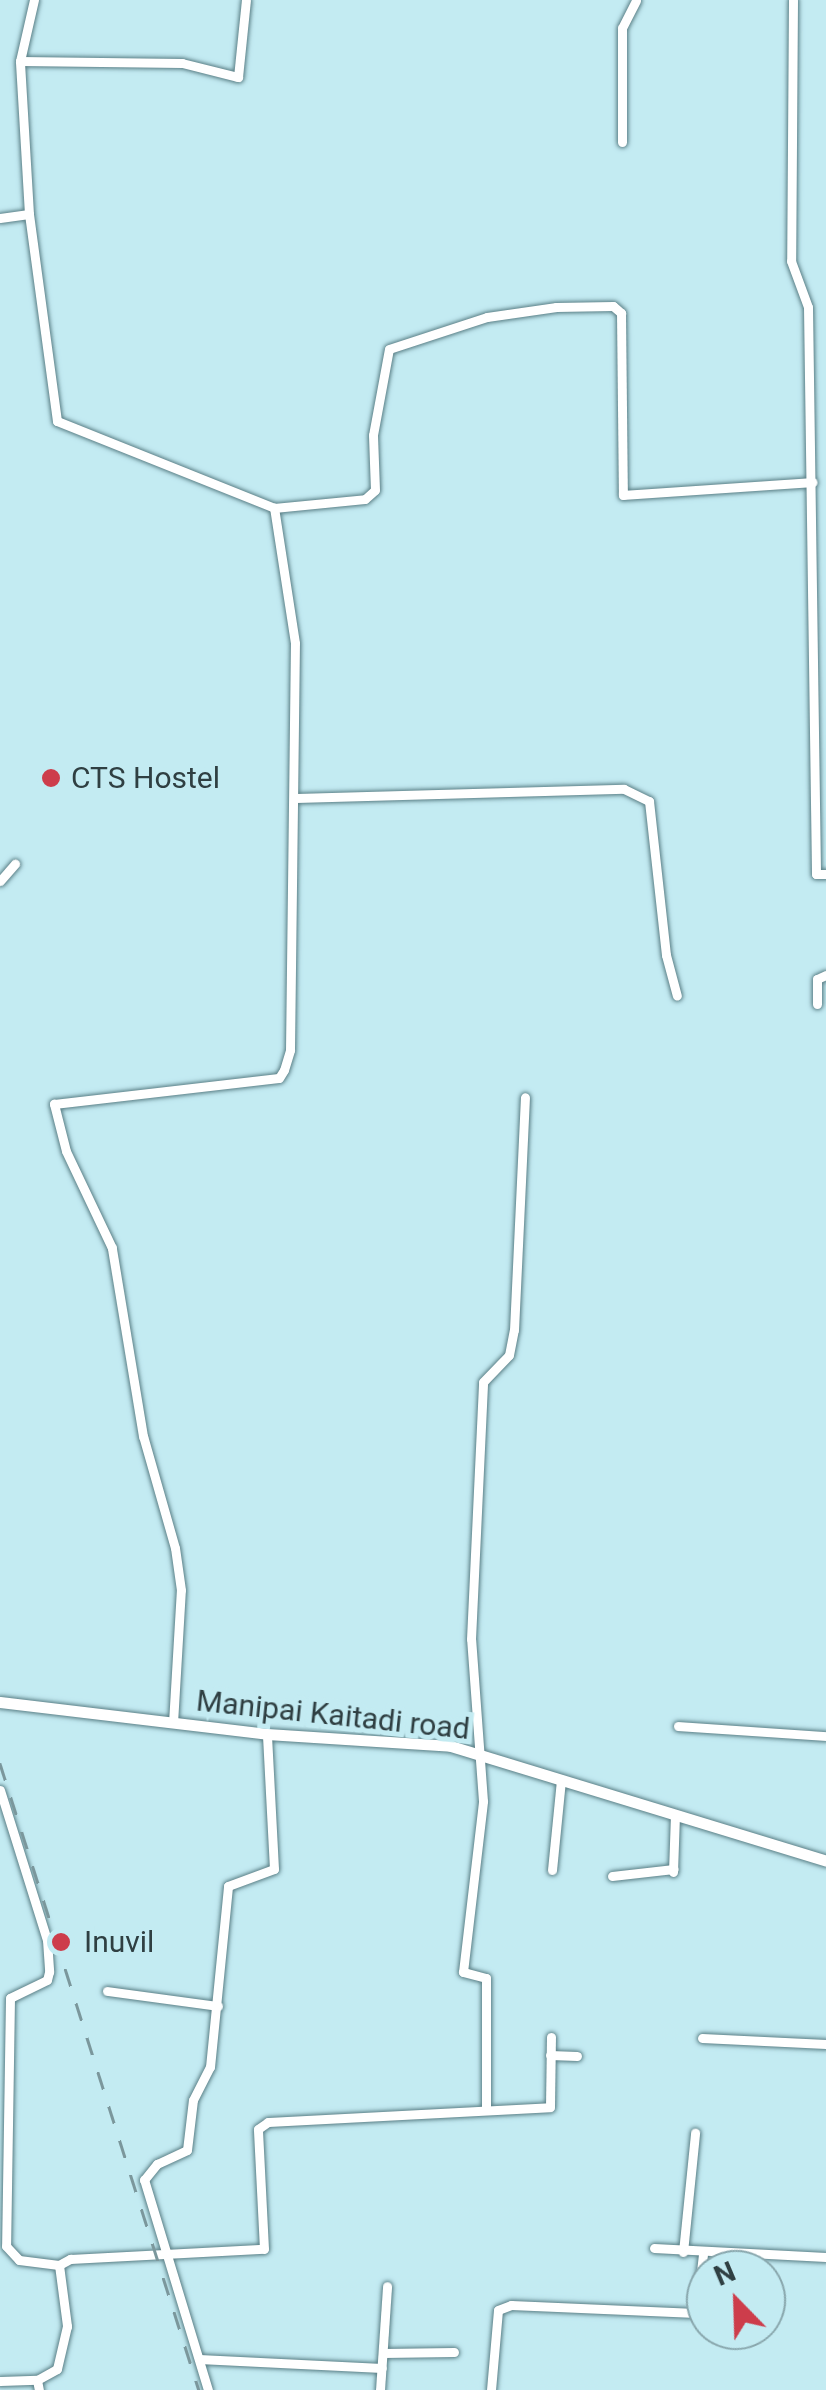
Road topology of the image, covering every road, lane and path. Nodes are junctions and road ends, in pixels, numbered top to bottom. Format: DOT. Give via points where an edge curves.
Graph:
graph roads {
  1 [pos="34,0"];
  2 [pos="246,0"];
  3 [pos="636,0"];
  4 [pos="793,0"];
  5 [pos="20,61"];
  6 [pos="622,142"];
  7 [pos="29,214"];
  8 [pos="0,218"];
  9 [pos="813,482"];
  10 [pos="274,508"];
  11 [pos="296,798"];
  12 [pos="16,864"];
  13 [pos="826,874"];
  14 [pos="0,881"];
  15 [pos="826,974"];
  16 [pos="677,996"];
  17 [pos="817,1004"];
  18 [pos="525,1097"];
  19 [pos="0,1702"];
  20 [pos="173,1723"];
  21 [pos="678,1726"];
  22 [pos="267,1734"];
  23 [pos="826,1736"];
  24 [pos="477,1754"];
  25 [pos="561,1780"];
  26 [pos="0,1790"];
  27 [pos="676,1815"];
  28 [pos="825,1861"];
  29 [pos="552,1870"];
  30 [pos="826,1875"];
  31 [pos="612,1876"];
  32 [pos="107,1992"];
  33 [pos="218,2006"];
  34 [pos="551,2037"];
  35 [pos="702,2038"];
  36 [pos="826,2044"];
  37 [pos="550,2054"];
  38 [pos="577,2056"];
  39 [pos="486,2110"];
  40 [pos="695,2133"];
  41 [pos="654,2248"];
  42 [pos="164,2252"];
  43 [pos="683,2252"];
  44 [pos="686,2252"];
  45 [pos="786,2257"];
  46 [pos="826,2258"];
  47 [pos="59,2265"];
  48 [pos="387,2286"];
  49 [pos="686,2313"];
  50 [pos="454,2352"];
  51 [pos="382,2353"];
  52 [pos="198,2359"];
  53 [pos="382,2368"];
  54 [pos="0,2381"];
  55 [pos="38,2385"];
  56 [pos="208,2390"];
  57 [pos="380,2390"];
  58 [pos="490,2390"];
  1 -- 5 [label="street"];
  2 -- 5 [label="street" via="238,77 182,63"];
  3 -- 6 [label="street" via="622,28"];
  4 -- 9 [label="street" via="791,261 808,307"];
  5 -- 7 [label="street"];
  7 -- 8 [label="street"];
  7 -- 10 [label="street" via="56,421"];
  9 -- 10 [label="street" via="622,495 621,313 614,306 556,308 486,317 389,349 373,434 374,490 365,499"];
  9 -- 13 [label="street" via="816,874"];
  10 -- 11 [label="street" via="295,643"];
  11 -- 16 [label="street" via="624,789 650,801 666,955"];
  11 -- 20 [label="street" via="290,1050 278,1078 54,1104 66,1151 112,1248 143,1436 175,1548 181,1590"];
  12 -- 14 [label="street"];
  15 -- 17 [label="street" via="817,979"];
  18 -- 24 [label="street" via="514,1330 509,1355 483,1382 471,1638"];
  19 -- 20 [label="main road, Manipai Kaitadi road"];
  20 -- 22 [label="main road, Manipai Kaitadi road"];
  21 -- 23 [label="street"];
  22 -- 24 [label="main road, Manipai Kaitadi road" via="451,1746"];
  22 -- 33 [label="street" via="274,1869 228,1886"];
  24 -- 25 [label="main road, Manipai Kaitadi road"];
  24 -- 39 [label="street" via="483,1801 463,1972 486,1978"];
  25 -- 27 [label="main road, Manipai Kaitadi road"];
  25 -- 29 [label="street"];
  26 -- 47 [label="street" via="50,1972 47,1980 10,1998 6,2246 19,2260"];
  27 -- 28 [label="main road, Manipai Kaitadi road"];
  27 -- 31 [label="street" via="673,1871"];
  28 -- 30 [label="street"];
  32 -- 33 [label="street"];
  33 -- 42 [label="street" via="210,2067 193,2100 187,2150 157,2164 144,2180"];
  34 -- 37 [label="street"];
  35 -- 36 [label="street"];
  37 -- 38 [label="street"];
  37 -- 39 [label="street" via="550,2107"];
  39 -- 42 [label="street" via="268,2122 258,2129 264,2249"];
  40 -- 43 [label="street"];
  41 -- 43 [label="street"];
  42 -- 47 [label="street"];
  42 -- 52 [label="street"];
  43 -- 44 [label="street"];
  45 -- 46 [label="street"];
  47 -- 55 [label="street" via="67,2326 62,2357"];
  48 -- 51 [label="street"];
  49 -- 58 [label="street" via="511,2305 498,2310"];
  50 -- 51 [label="street"];
  51 -- 53 [label="street"];
  52 -- 53 [label="street"];
  52 -- 56 [label="street"];
  53 -- 57 [label="street"];
  54 -- 55 [label="street"];
}
